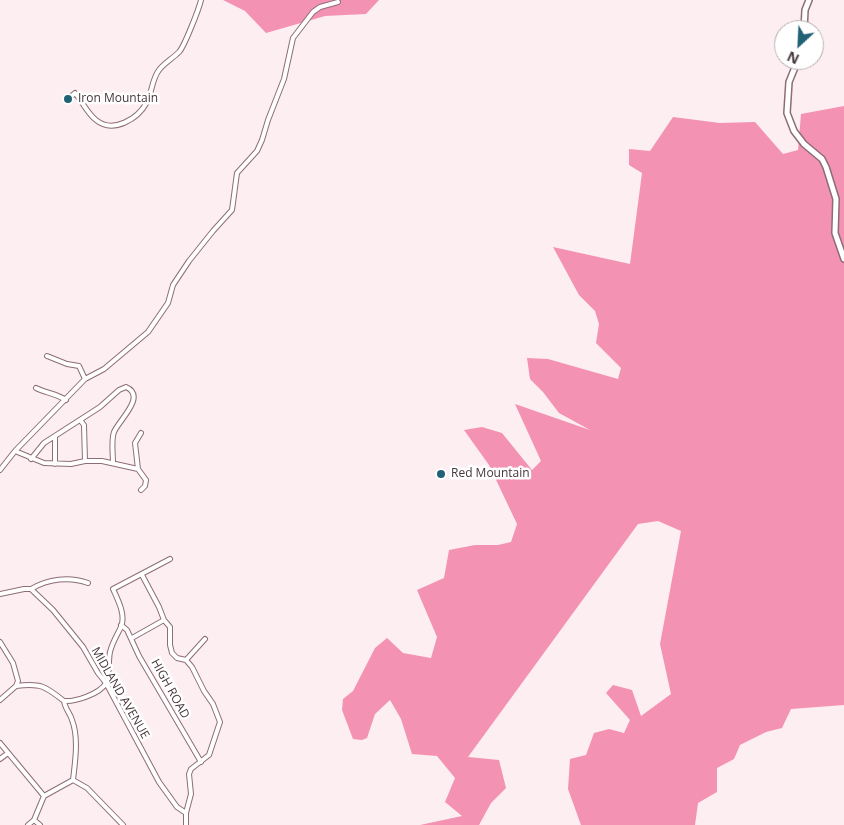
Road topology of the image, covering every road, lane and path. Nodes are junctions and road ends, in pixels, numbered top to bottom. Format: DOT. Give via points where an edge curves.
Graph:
graph roads {
  1 [pos="201,0"];
  2 [pos="810,0"];
  3 [pos="338,2"];
  4 [pos="804,20"];
  5 [pos="794,70"];
  6 [pos="68,99"];
  7 [pos="844,259"];
  8 [pos="47,356"];
  9 [pos="85,379"];
  10 [pos="36,388"];
  11 [pos="66,400"];
  12 [pos="80,420"];
  13 [pos="141,434"];
  14 [pos="55,436"];
  15 [pos="15,451"];
  16 [pos="0,459"];
  17 [pos="31,459"];
  18 [pos="85,461"];
  19 [pos="6,462"];
  20 [pos="113,463"];
  21 [pos="55,464"];
  22 [pos="138,469"];
  23 [pos="0,470"];
  24 [pos="141,490"];
  25 [pos="170,559"];
  26 [pos="142,574"];
  27 [pos="88,583"];
  28 [pos="31,589"];
  29 [pos="0,594"];
  30 [pos="164,620"];
  31 [pos="122,626"];
  32 [pos="132,638"];
  33 [pos="205,638"];
  34 [pos="0,642"];
  35 [pos="186,660"];
  36 [pos="106,683"];
  37 [pos="16,686"];
  38 [pos="0,700"];
  39 [pos="64,702"];
  40 [pos="0,743"];
  41 [pos="8,753"];
  42 [pos="0,759"];
  43 [pos="201,762"];
  44 [pos="73,780"];
  45 [pos="44,796"];
  46 [pos="186,813"];
  47 [pos="115,818"];
  48 [pos="34,820"];
  49 [pos="28,825"];
  50 [pos="40,825"];
  51 [pos="113,825"];
  52 [pos="123,825"];
  53 [pos="186,825"];
  1 -- 6 [label="street" via="180,52 159,70 146,104 138,114 111,126 97,121 75,93"];
  2 -- 4 [label="street"];
  3 -- 9 [label="street" via="313,12 293,38 284,79 262,140 257,151 237,173 232,210 189,261 173,285 168,303 148,332 104,369"];
  5 -- 7 [label="street" via="789,82 786,113 794,131 826,167 836,199 834,233"];
  8 -- 9 [label="street" via="79,366"];
  9 -- 11 [label="street"];
  10 -- 11 [label="street"];
  11 -- 15 [label="street"];
  12 -- 14 [label="street"];
  12 -- 18 [label="street" via="84,425"];
  12 -- 20 [label="street" via="119,390 126,387 131,390 134,401 113,433"];
  13 -- 22 [label="street" via="135,443"];
  14 -- 17 [label="street" via="44,443"];
  14 -- 21 [label="street"];
  15 -- 17 [label="street"];
  15 -- 19 [label="street"];
  16 -- 19 [label="street"];
  17 -- 21 [label="street"];
  18 -- 20 [label="street"];
  18 -- 21 [label="street"];
  19 -- 23 [label="street"];
  20 -- 22 [label="street"];
  22 -- 24 [label="street" via="146,480"];
  25 -- 26 [label="street"];
  26 -- 30 [label="street"];
  26 -- 31 [label="street" via="113,589 120,606"];
  27 -- 28 [label="street" via="57,580"];
  28 -- 29 [label="street"];
  28 -- 36 [label="street, MIDLAND AVENUE" via="67,626"];
  30 -- 32 [label="street"];
  30 -- 35 [label="street" via="170,627 172,653"];
  31 -- 32 [label="street, HIGH ROAD"];
  31 -- 36 [label="street" via="110,653"];
  32 -- 43 [label="street, HIGH ROAD" via="139,656"];
  33 -- 35 [label="street"];
  34 -- 37 [label="street" via="13,663 18,681"];
  35 -- 43 [label="street" via="213,704 220,726 212,750"];
  36 -- 39 [label="street" via="100,690 73,702"];
  36 -- 46 [label="street, MIDLAND AVENUE" via="159,782 177,807"];
  37 -- 38 [label="street"];
  37 -- 39 [label="street" via="42,686"];
  39 -- 44 [label="street" via="74,730"];
  40 -- 41 [label="street"];
  41 -- 42 [label="street"];
  41 -- 45 [label="street"];
  43 -- 46 [label="street" via="189,774 191,794"];
  44 -- 45 [label="street"];
  44 -- 47 [label="street" via="87,788"];
  45 -- 48 [label="street"];
  46 -- 53 [label="street"];
  47 -- 51 [label="street"];
  47 -- 52 [label="street"];
  48 -- 49 [label="street"];
  48 -- 50 [label="street"];
}
